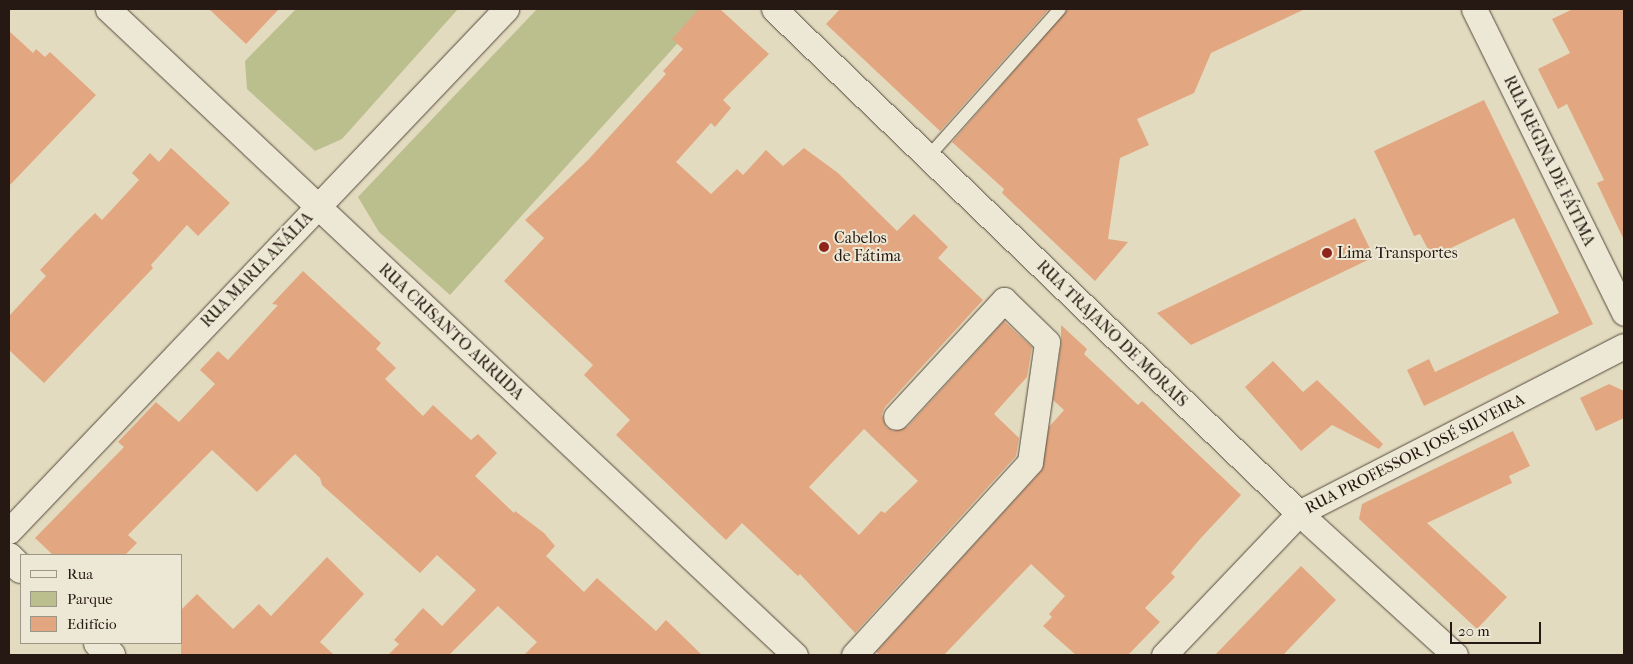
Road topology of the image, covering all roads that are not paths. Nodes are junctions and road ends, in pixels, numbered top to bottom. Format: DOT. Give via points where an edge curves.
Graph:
graph roads {
  1 [pos="108,9"];
  2 [pos="506,9"];
  3 [pos="774,9"];
  4 [pos="1060,9"];
  5 [pos="1474,9"];
  6 [pos="928,157"];
  7 [pos="318,207"];
  8 [pos="1624,313"];
  9 [pos="1624,346"];
  10 [pos="896,416"];
  11 [pos="1299,513"];
  12 [pos="9,531"];
  13 [pos="9,556"];
  14 [pos="20,568"];
  15 [pos="99,644"];
  16 [pos="111,655"];
  17 [pos="795,655"];
  18 [pos="854,655"];
  19 [pos="1164,655"];
  20 [pos="1455,655"];
  1 -- 7 [label="street, RUA CRISANTO ARRUDA"];
  2 -- 7 [label="street, RUA MARIA ANÁLIA"];
  3 -- 6 [label="street, RUA TRAJANO DE MORAIS"];
  4 -- 6 [label="lane"];
  5 -- 8 [label="street, RUA REGINA DE FÁTIMA"];
  6 -- 11 [label="street, RUA TRAJANO DE MORAIS"];
  7 -- 12 [label="street, RUA MARIA ANÁLIA"];
  7 -- 17 [label="street, RUA CRISANTO ARRUDA"];
  9 -- 11 [label="street, RUA PROFESSOR JOSÉ SILVEIRA"];
  10 -- 18 [label="street" via="1004,300 1047,342 1030,462"];
  11 -- 19 [label="street, RUA PROFESSOR JOSÉ SILVEIRA"];
  11 -- 20 [label="street, RUA TRAJANO DE MORAIS"];
  13 -- 14 [label="street"];
  15 -- 16 [label="street"];
}
